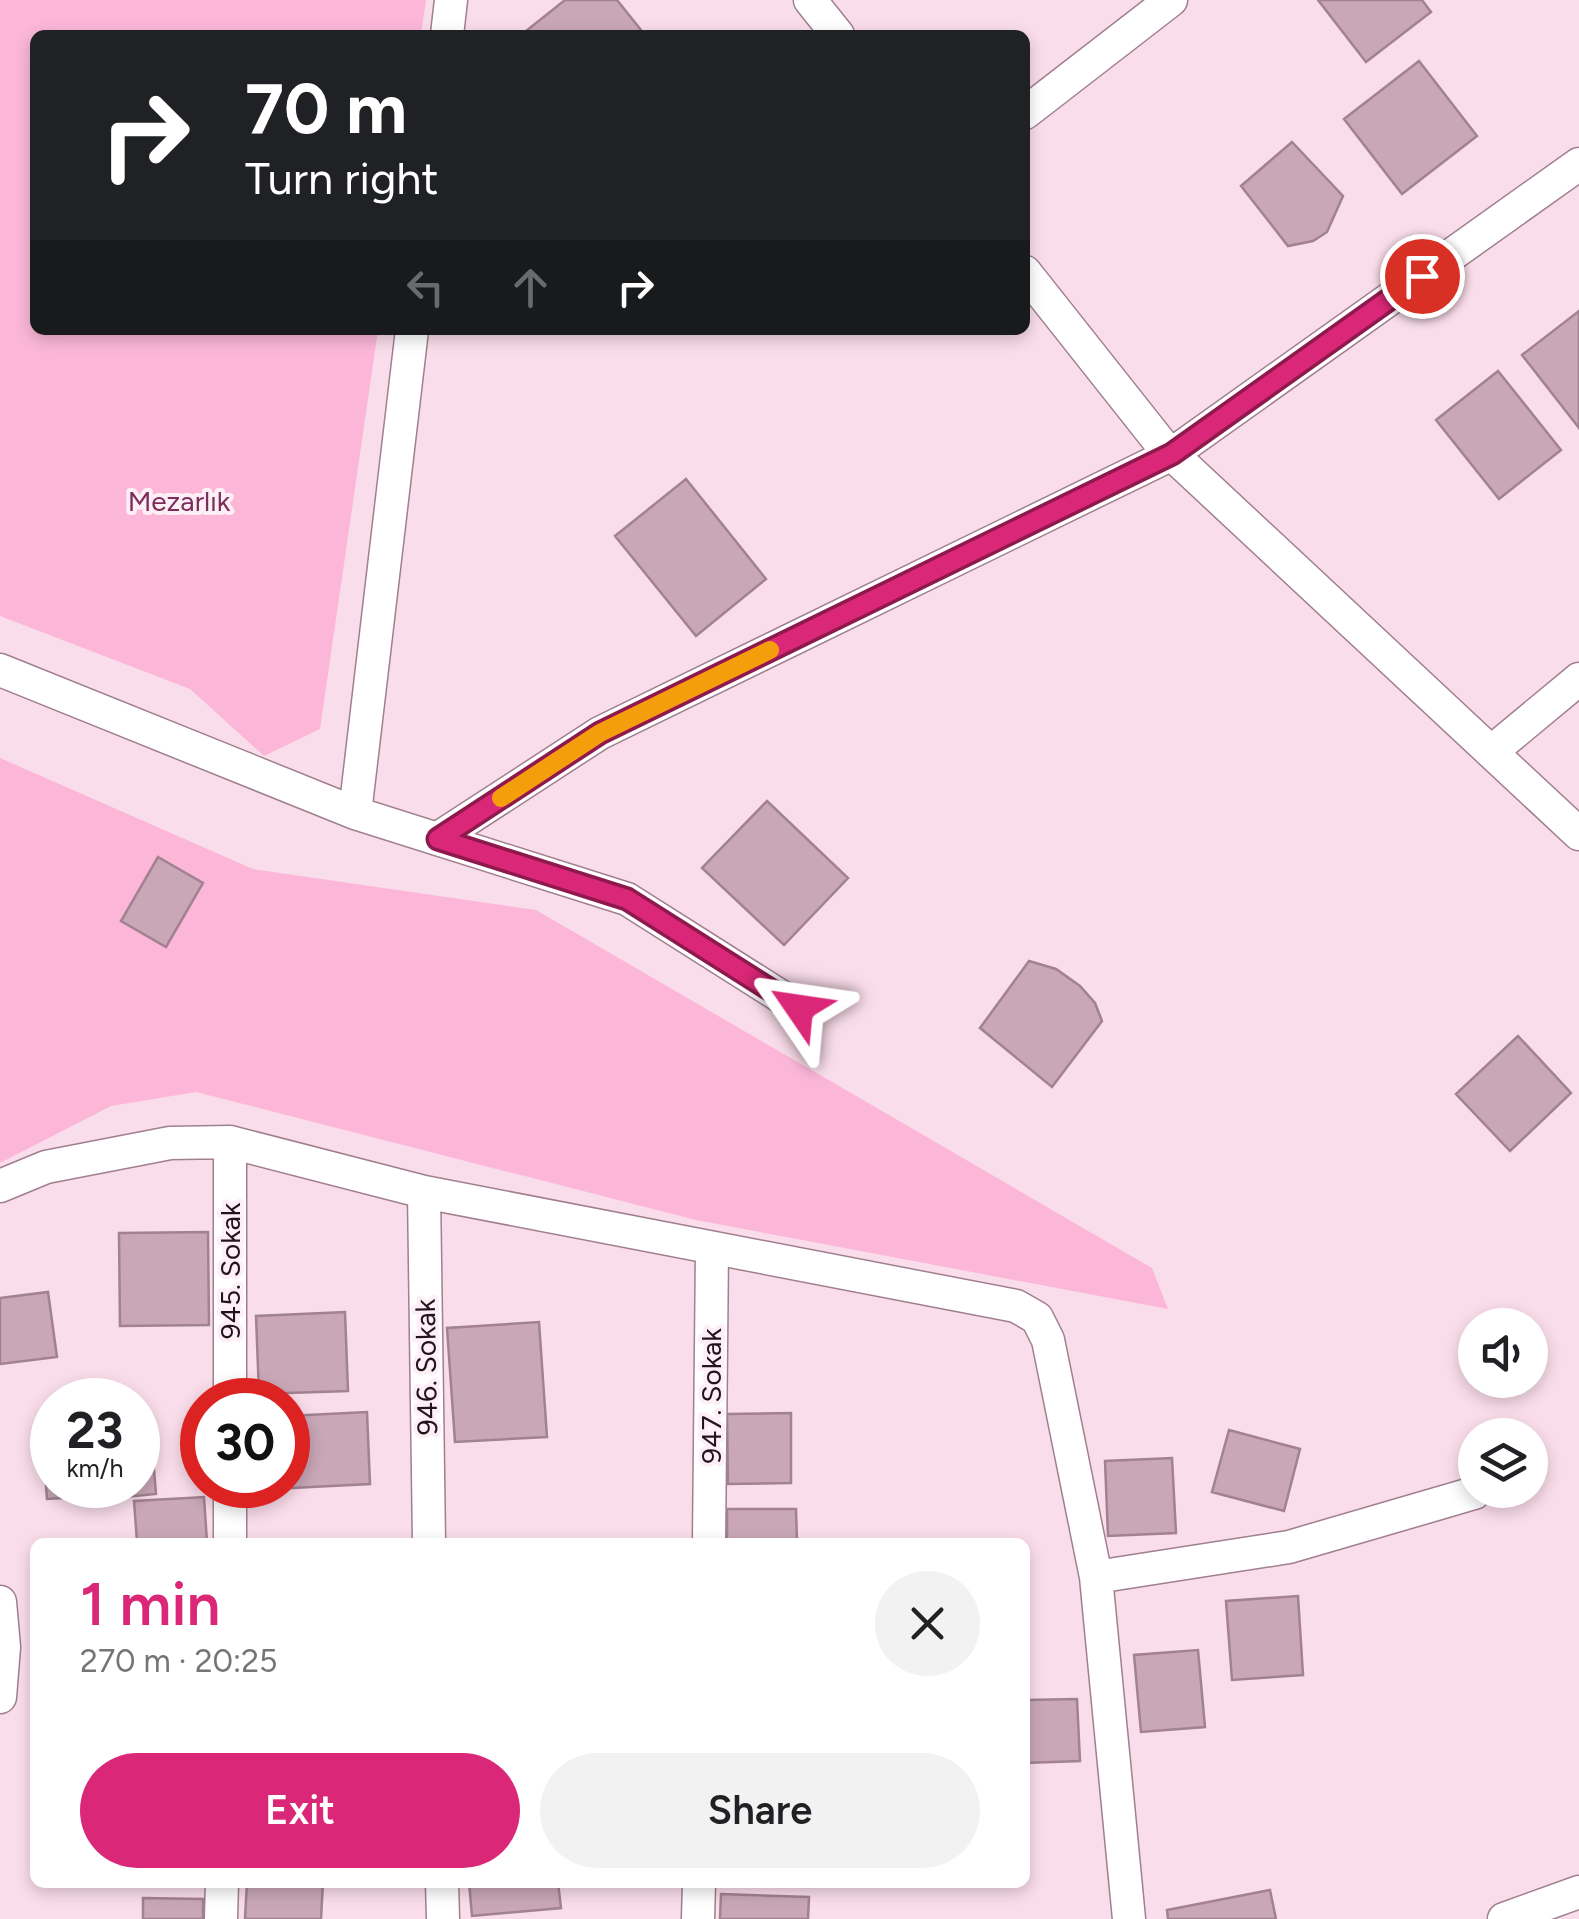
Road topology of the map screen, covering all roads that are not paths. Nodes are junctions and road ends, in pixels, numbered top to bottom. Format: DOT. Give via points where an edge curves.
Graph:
graph roads {
  1 [pos="451,0"];
  2 [pos="810,0"];
  3 [pos="1171,0"];
  4 [pos="448,30"];
  5 [pos="834,30"];
  6 [pos="1030,109"];
  7 [pos="1579,164"];
  8 [pos="1030,278"];
  9 [pos="411,335"];
  10 [pos="1172,454"];
  11 [pos="0,670"];
  12 [pos="1579,679"];
  13 [pos="1491,752"];
  14 [pos="355,814"];
  15 [pos="1579,834"];
  16 [pos="438,839"];
  17 [pos="799,1008"];
  18 [pos="230,1142"];
  19 [pos="0,1186"];
  20 [pos="424,1192"];
  21 [pos="712,1250"];
  22 [pos="230,1378"];
  23 [pos="1458,1499"];
  24 [pos="230,1508"];
  25 [pos="230,1538"];
  26 [pos="429,1538"];
  27 [pos="709,1538"];
  28 [pos="1096,1577"];
  29 [pos="0,1602"];
  30 [pos="0,1697"];
  31 [pos="222,1888"];
  32 [pos="442,1888"];
  33 [pos="699,1888"];
  34 [pos="1579,1892"];
  35 [pos="221,1919"];
  36 [pos="443,1919"];
  37 [pos="698,1919"];
  38 [pos="1130,1919"];
  39 [pos="1504,1919"];
  1 -- 4 [label="street"];
  2 -- 5 [label="street"];
  3 -- 6 [label="street"];
  7 -- 10 [label="street"];
  8 -- 10 [label="street"];
  9 -- 14 [label="street"];
  10 -- 13 [label="street"];
  10 -- 16 [label="street" via="600,733"];
  11 -- 14 [label="street"];
  12 -- 13 [label="street"];
  13 -- 15 [label="street"];
  14 -- 16 [label="street"];
  16 -- 17 [label="street" via="627,899"];
  18 -- 19 [label="street" via="170,1143 46,1167"];
  18 -- 20 [label="street"];
  18 -- 22 [label="street, 945. Sokak"];
  20 -- 21 [label="street"];
  20 -- 26 [label="street, 946. Sokak"];
  21 -- 27 [label="street, 947. Sokak"];
  21 -- 28 [label="street" via="1016,1306 1037,1318 1048,1340"];
  23 -- 28 [label="street" via="1289,1547"];
  24 -- 25 [label="street"];
  28 -- 38 [label="street"];
  29 -- 30 [label="street"];
  31 -- 35 [label="street"];
  32 -- 36 [label="street"];
  33 -- 37 [label="street"];
  34 -- 39 [label="street"];
}
